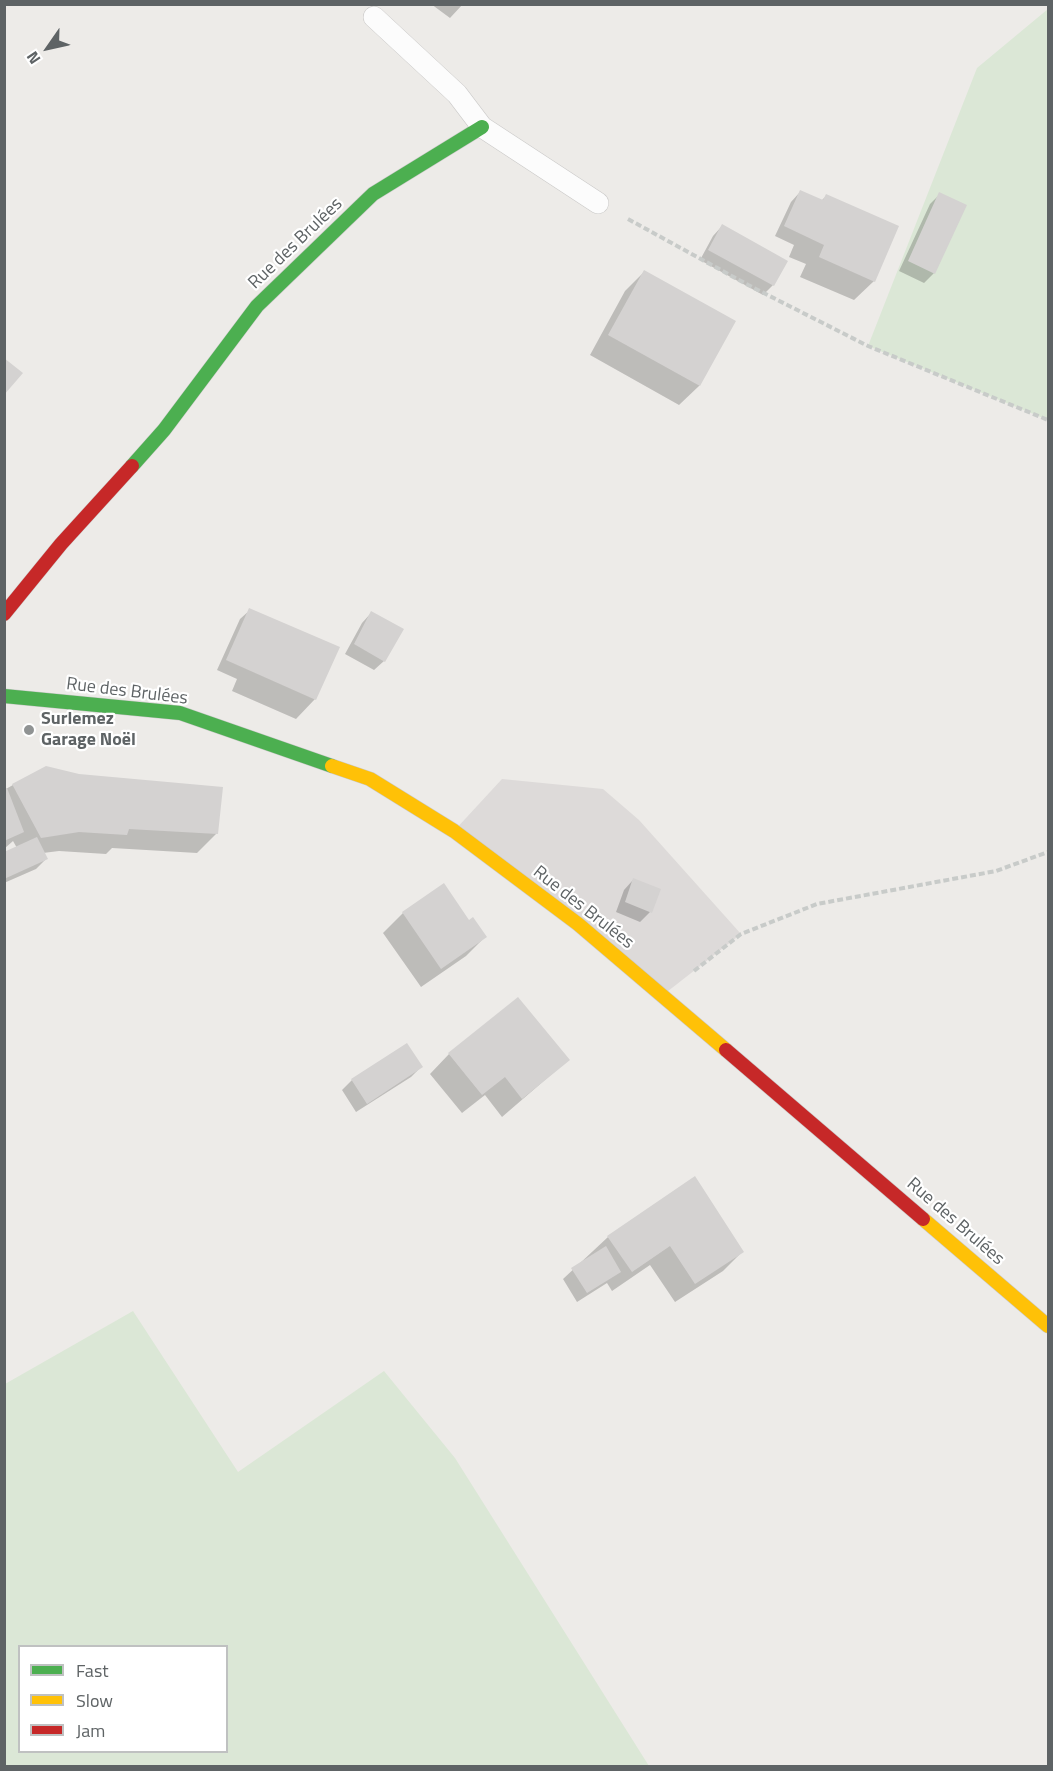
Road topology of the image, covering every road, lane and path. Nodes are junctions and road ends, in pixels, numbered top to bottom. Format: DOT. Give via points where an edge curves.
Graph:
graph roads {
  1 [pos="374,17"];
  2 [pos="482,127"];
  3 [pos="598,202"];
  4 [pos="1048,420"];
  5 [pos="4,614"];
  6 [pos="4,696"];
  7 [pos="1048,852"];
  8 [pos="663,995"];
  9 [pos="1048,1326"];
  1 -- 2 [label="lane" via="458,94"];
  2 -- 3 [label="lane"];
  2 -- 5 [label="street, Rue des Brulées" via="373,194 257,306 164,430"];
  3 -- 4 [label="path" via="868,346"];
  6 -- 8 [label="street, Rue des Brulées" via="180,713 370,780 463,838 578,924"];
  7 -- 8 [label="path" via="996,872 817,904 741,934"];
  8 -- 9 [label="street, Rue des Brulées"];
}
